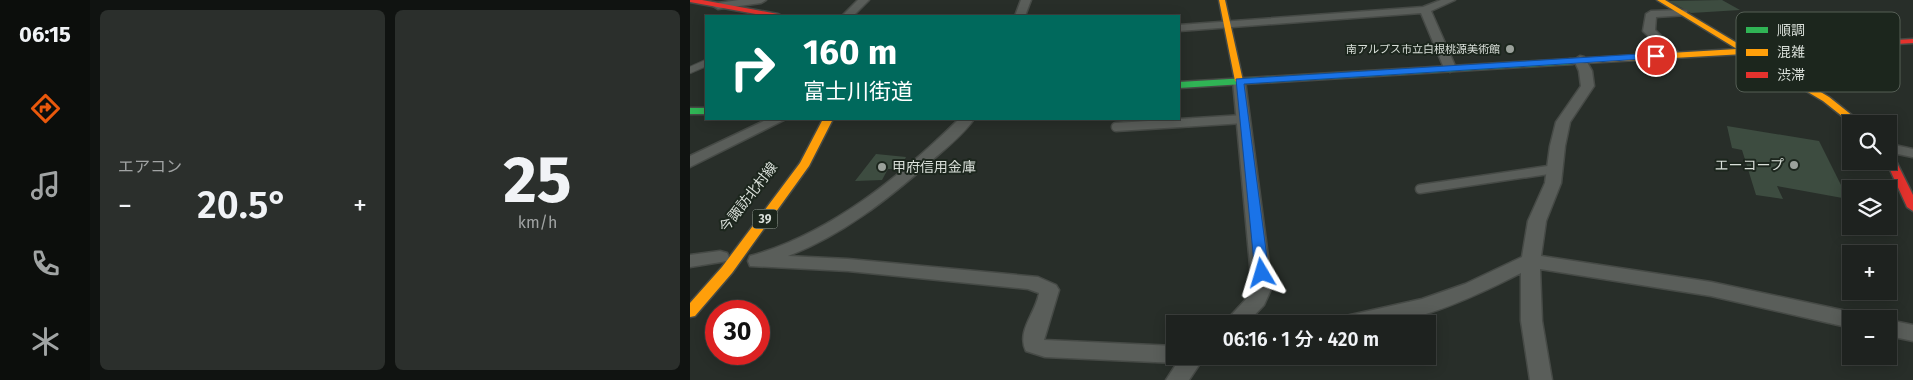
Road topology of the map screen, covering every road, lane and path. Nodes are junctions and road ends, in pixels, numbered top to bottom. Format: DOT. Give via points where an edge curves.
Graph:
graph roads {
  1 [pos="690,0"];
  2 [pos="761,0"];
  3 [pos="864,0"];
  4 [pos="1026,0"];
  5 [pos="1222,0"];
  6 [pos="1450,0"];
  7 [pos="1660,0"];
  8 [pos="718,6"];
  9 [pos="690,9"];
  10 [pos="1425,10"];
  11 [pos="1683,13"];
  12 [pos="767,15"];
  13 [pos="847,15"];
  14 [pos="1020,15"];
  15 [pos="1228,25"];
  16 [pos="1180,28"];
  17 [pos="1913,41"];
  18 [pos="1900,42"];
  19 [pos="1736,44"];
  20 [pos="1736,51"];
  21 [pos="1675,54"];
  22 [pos="1580,60"];
  23 [pos="705,63"];
  24 [pos="1450,68"];
  25 [pos="690,70"];
  26 [pos="1239,81"];
  27 [pos="1180,85"];
  28 [pos="1815,92"];
  29 [pos="705,110"];
  30 [pos="690,111"];
  31 [pos="1846,115"];
  32 [pos="1244,119"];
  33 [pos="777,120"];
  34 [pos="825,120"];
  35 [pos="826,120"];
  36 [pos="966,120"];
  37 [pos="1116,127"];
  38 [pos="1897,150"];
  39 [pos="1913,153"];
  40 [pos="690,162"];
  41 [pos="1555,169"];
  42 [pos="1895,170"];
  43 [pos="1420,189"];
  44 [pos="762,203"];
  45 [pos="1913,207"];
  46 [pos="757,260"];
  47 [pos="690,261"];
  48 [pos="1531,261"];
  49 [pos="720,262"];
  50 [pos="690,312"];
  51 [pos="1242,315"];
  52 [pos="1385,315"];
  53 [pos="1842,318"];
  54 [pos="1897,330"];
  55 [pos="1913,333"];
  56 [pos="1166,354"];
  57 [pos="1188,365"];
  58 [pos="1177,380"];
  59 [pos="1541,380"];
  1 -- 8 [label="main road"];
  2 -- 8 [label="street"];
  3 -- 13 [label="street"];
  4 -- 14 [label="street"];
  5 -- 15 [label="main road"];
  6 -- 10 [label="street"];
  7 -- 11 [label="main road"];
  8 -- 9 [label="main road"];
  8 -- 12 [label="main road"];
  10 -- 15 [label="street"];
  10 -- 24 [label="street"];
  11 -- 19 [label="main road"];
  11 -- 21 [label="street" via="1651,14 1648,31"];
  15 -- 16 [label="street"];
  15 -- 26 [label="main road"];
  17 -- 18 [label="main road"];
  20 -- 21 [label="main road"];
  21 -- 22 [label="main road"];
  22 -- 24 [label="main road"];
  22 -- 41 [label="street" via="1588,85 1585,94 1566,115 1556,148"];
  23 -- 25 [label="lane"];
  24 -- 26 [label="main road"];
  26 -- 27 [label="main road"];
  26 -- 32 [label="street"];
  28 -- 31 [label="main road"];
  29 -- 30 [label="main road"];
  32 -- 37 [label="lane"];
  32 -- 51 [label="street" via="1262,287 1257,300"];
  33 -- 40 [label="street"];
  34 -- 44 [label="main road, 今諏訪北村線 / 39"];
  35 -- 49 [label="main road, 今諏訪北村線 / 39" via="805,164"];
  36 -- 46 [label="street" via="939,147 873,198 811,239"];
  38 -- 39 [label="lane"];
  41 -- 43 [label="lane"];
  41 -- 48 [label="street" via="1548,198 1538,219"];
  42 -- 45 [label="main road"];
  46 -- 49 [label="street"];
  46 -- 56 [label="street" via="1031,282 1049,290 1049,298 1032,338 1034,345 1046,350"];
  47 -- 49 [label="street"];
  48 -- 52 [label="street" via="1472,289 1424,306"];
  48 -- 53 [label="street" via="1711,289"];
  48 -- 59 [label="street" via="1530,303"];
  49 -- 50 [label="main road, 今諏訪北村線 / 39"];
  54 -- 55 [label="street"];
  57 -- 58 [label="street"];
}
